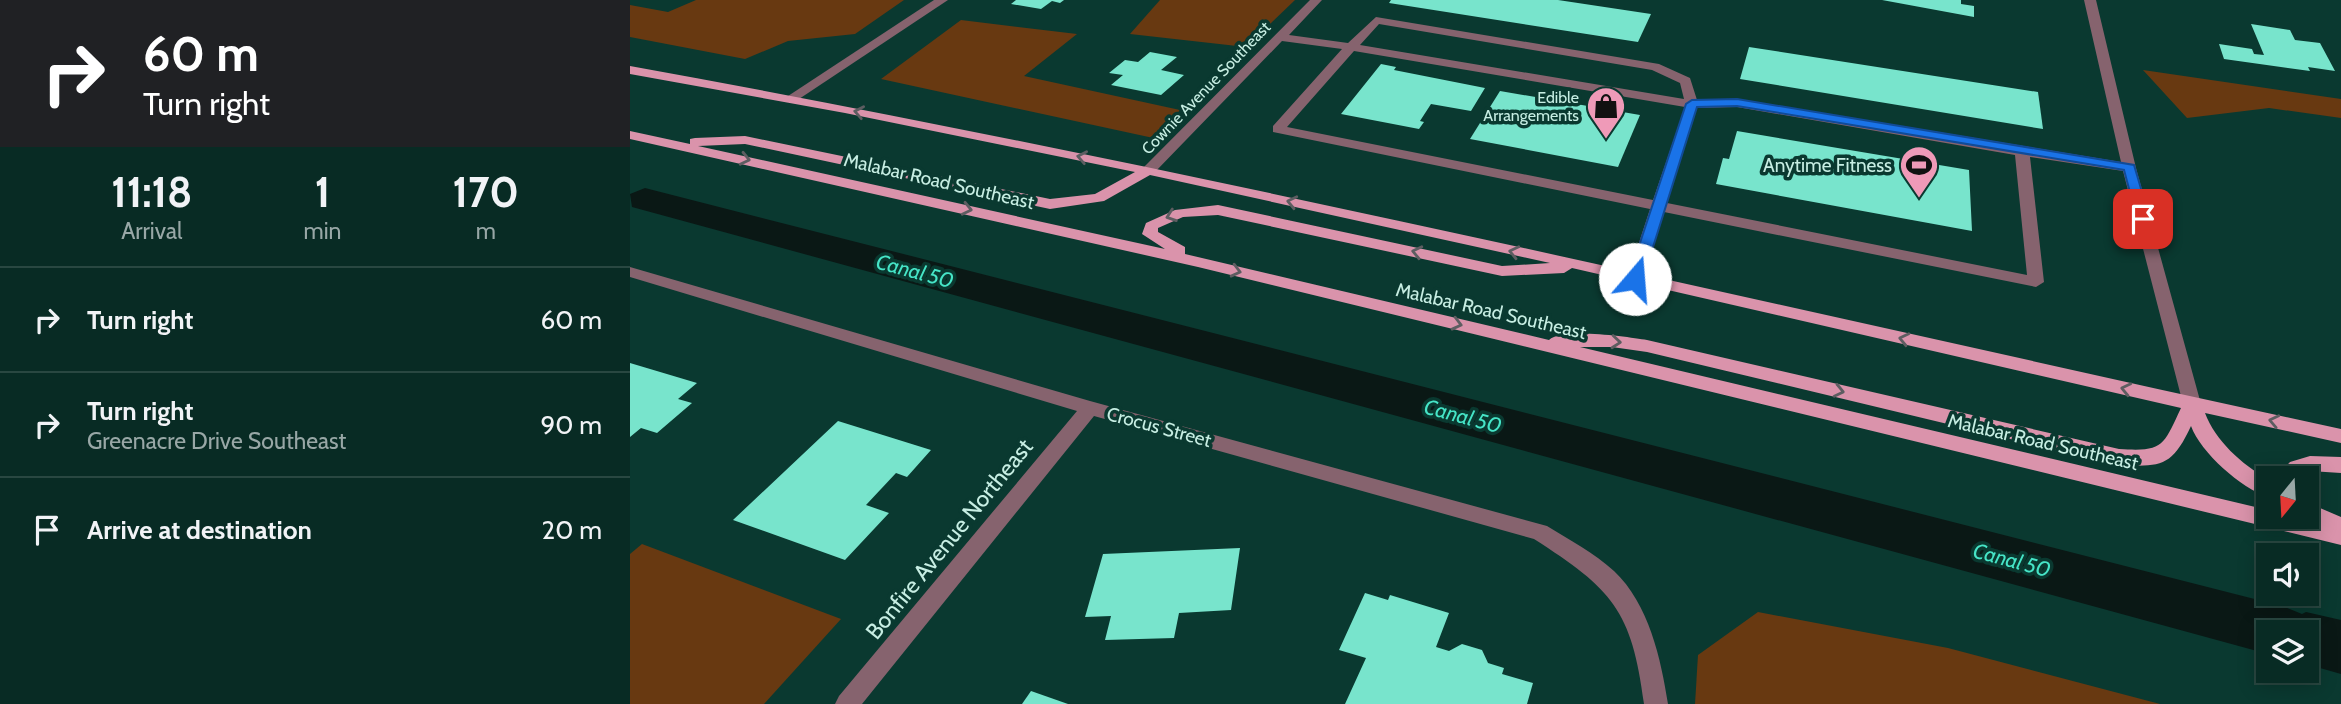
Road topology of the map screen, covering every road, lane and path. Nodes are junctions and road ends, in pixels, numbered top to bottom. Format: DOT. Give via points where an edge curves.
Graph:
graph roads {
  1 [pos="942,0"];
  2 [pos="1316,0"];
  3 [pos="2090,0"];
  4 [pos="1280,37"];
  5 [pos="1351,47"];
  6 [pos="630,70"];
  7 [pos="791,98"];
  8 [pos="1692,104"];
  9 [pos="630,135"];
  10 [pos="667,143"];
  11 [pos="2022,152"];
  12 [pos="2129,167"];
  13 [pos="1149,170"];
  14 [pos="1659,206"];
  15 [pos="1198,262"];
  16 [pos="1581,267"];
  17 [pos="635,277"];
  18 [pos="1635,279"];
  19 [pos="1524,340"];
  20 [pos="2192,404"];
  21 [pos="1090,408"];
  22 [pos="2341,436"];
  23 [pos="2341,465"];
  24 [pos="2297,466"];
  25 [pos="2256,482"];
  26 [pos="2319,516"];
  27 [pos="2341,526"];
  28 [pos="2341,536"];
  29 [pos="847,704"];
  30 [pos="1656,704"];
  1 -- 7 [label="street"];
  2 -- 4 [label="street, Cownie Avenue Southeast"];
  3 -- 12 [label="street"];
  4 -- 5 [label="street"];
  4 -- 13 [label="street, Cownie Avenue Southeast"];
  5 -- 8 [label="street"];
  5 -- 8 [label="street" via="1376,20 1655,67 1686,81"];
  5 -- 14 [label="street" via="1278,129"];
  6 -- 7 [label="main road"];
  13 -- 7 [label="main road, one-way"];
  8 -- 11 [label="street" via="1737,103"];
  8 -- 14 [label="street"];
  9 -- 10 [label="main road, Malabar Road Southeast"];
  10 -- 13 [label="main road" via="745,140 1050,204 1099,198"];
  10 -- 15 [label="main road, Malabar Road Southeast, one-way"];
  11 -- 12 [label="street"];
  11 -- 14 [label="street" via="2036,282"];
  12 -- 20 [label="street"];
  16 -- 13 [label="main road, one-way"];
  14 -- 18 [label="street"];
  16 -- 15 [label="main road, one-way" via="1502,271 1218,210 1184,212 1151,226 1150,234"];
  15 -- 19 [label="main road, Malabar Road Southeast, one-way"];
  16 -- 18 [label="main road"];
  17 -- 21 [label="street, Crocus Street"];
  20 -- 18 [label="main road, one-way"];
  19 -- 20 [label="main road, one-way" via="1647,346 2119,457 2153,459 2173,445"];
  19 -- 28 [label="main road, Malabar Road Southeast"];
  22 -- 20 [label="main road, one-way"];
  20 -- 25 [label="main road" via="2204,436"];
  21 -- 29 [label="street, Bonfire Avenue Northeast"];
  21 -- 30 [label="street, Crocus Street" via="1540,532 1576,554 1615,587 1638,628"];
  23 -- 24 [label="main road" via="2313,462"];
  26 -- 27 [label="main road"];
}
